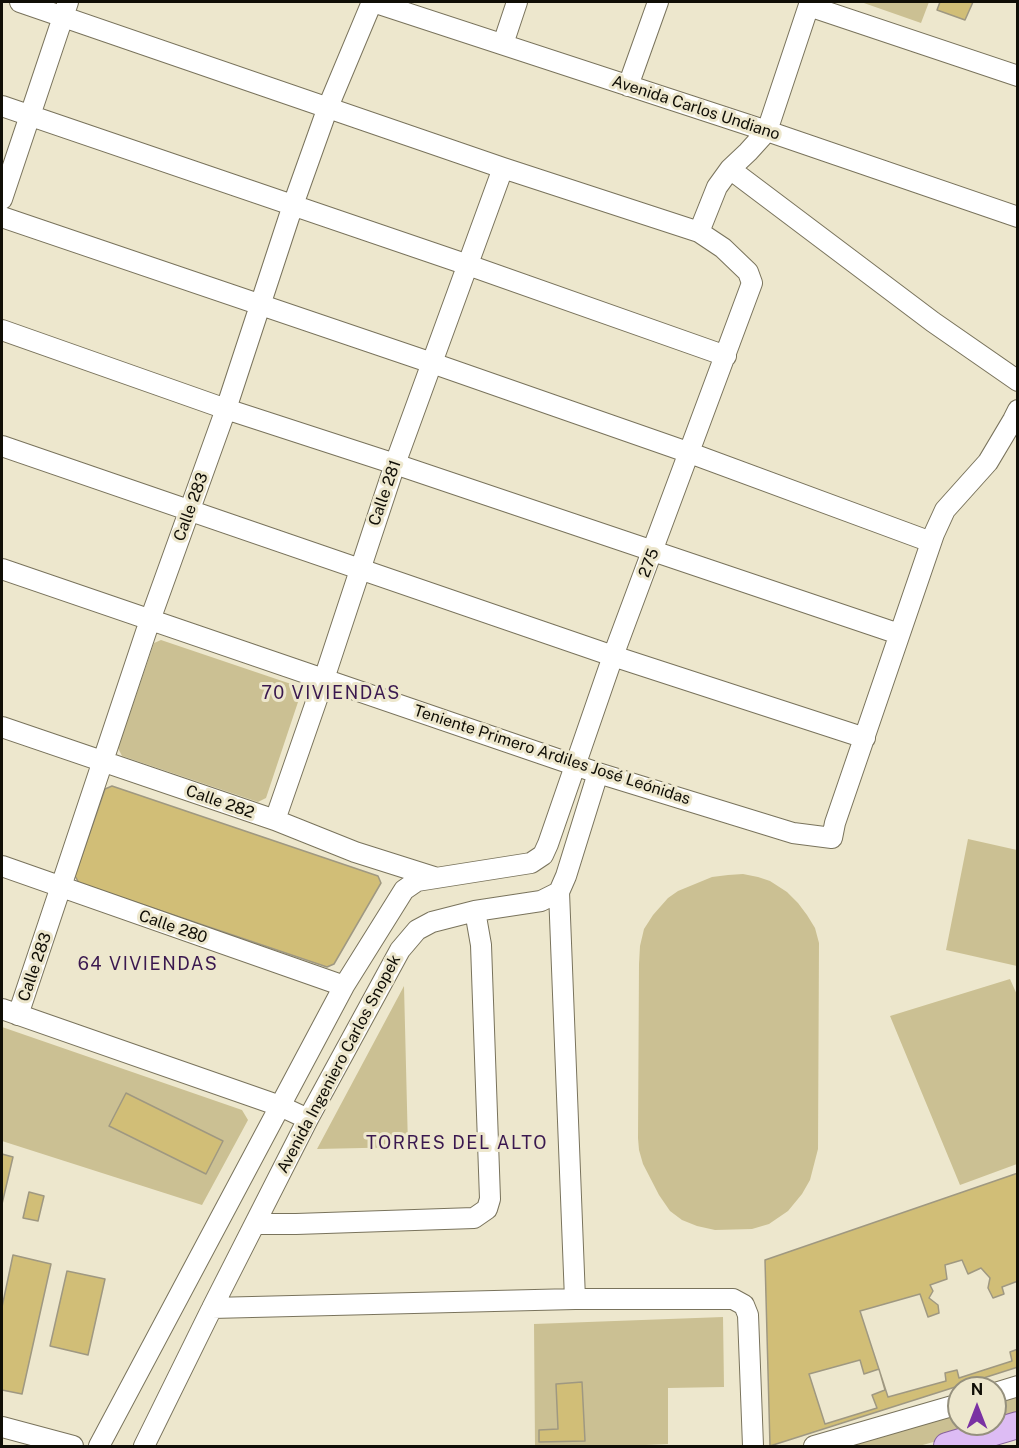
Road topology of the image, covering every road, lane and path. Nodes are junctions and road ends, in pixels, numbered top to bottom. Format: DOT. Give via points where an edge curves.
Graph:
graph roads {
  1 [pos="21,2"];
  2 [pos="373,2"];
  3 [pos="517,2"];
  4 [pos="658,2"];
  5 [pos="809,4"];
  6 [pos="66,9"];
  7 [pos="503,44"];
  8 [pos="1017,76"];
  9 [pos="628,86"];
  10 [pos="2,106"];
  11 [pos="328,107"];
  12 [pos="31,116"];
  13 [pos="767,131"];
  14 [pos="503,168"];
  15 [pos="730,169"];
  16 [pos="2,199"];
  17 [pos="293,205"];
  18 [pos="2,217"];
  19 [pos="1017,217"];
  20 [pos="699,232"];
  21 [pos="468,265"];
  22 [pos="261,305"];
  23 [pos="2,330"];
  24 [pos="726,356"];
  25 [pos="432,363"];
  26 [pos="1017,381"];
  27 [pos="226,409"];
  28 [pos="1017,410"];
  29 [pos="2,446"];
  30 [pos="690,453"];
  31 [pos="395,464"];
  32 [pos="189,510"];
  33 [pos="931,542"];
  34 [pos="653,551"];
  35 [pos="2,569"];
  36 [pos="360,570"];
  37 [pos="150,620"];
  38 [pos="899,634"];
  39 [pos="613,656"];
  40 [pos="324,679"];
  41 [pos="2,727"];
  42 [pos="864,738"];
  43 [pos="103,762"];
  44 [pos="575,765"];
  45 [pos="598,773"];
  46 [pos="275,820"];
  47 [pos="548,844"];
  48 [pos="2,866"];
  49 [pos="437,878"];
  50 [pos="62,888"];
  51 [pos="559,892"];
  52 [pos="475,911"];
  53 [pos="344,986"];
  54 [pos="10,1012"];
  55 [pos="280,1106"];
  56 [pos="308,1119"];
  57 [pos="255,1224"];
  58 [pos="575,1299"];
  59 [pos="212,1308"];
  60 [pos="947,1407"];
  61 [pos="1017,1425"];
  62 [pos="2,1427"];
  63 [pos="73,1446"];
  64 [pos="99,1446"];
  65 [pos="144,1446"];
  66 [pos="753,1446"];
  67 [pos="814,1446"];
  68 [pos="947,1446"];
  1 -- 6 [label="street"];
  2 -- 7 [label="street, Avenida Carlos Undiano"];
  2 -- 11 [label="street, Calle 283"];
  3 -- 7 [label="street"];
  4 -- 9 [label="street"];
  5 -- 8 [label="street"];
  5 -- 13 [label="street"];
  6 -- 11 [label="street"];
  6 -- 12 [label="street"];
  7 -- 9 [label="street, Avenida Carlos Undiano"];
  9 -- 13 [label="street, Avenida Carlos Undiano"];
  10 -- 12 [label="street"];
  11 -- 14 [label="street"];
  11 -- 17 [label="street, Calle 283"];
  12 -- 16 [label="street"];
  12 -- 17 [label="street"];
  13 -- 15 [label="street"];
  13 -- 19 [label="street, Avenida Carlos Undiano"];
  14 -- 20 [label="street"];
  14 -- 21 [label="street, Calle 281"];
  15 -- 20 [label="street" via="717,187"];
  15 -- 26 [label="street"];
  17 -- 21 [label="street"];
  17 -- 22 [label="street, Calle 283"];
  18 -- 22 [label="street"];
  20 -- 24 [label="street, 275" via="748,272 752,283"];
  21 -- 24 [label="street"];
  21 -- 25 [label="street, Calle 281"];
  22 -- 25 [label="street"];
  22 -- 27 [label="street, Calle 283"];
  23 -- 27 [label="street"];
  24 -- 30 [label="street, 275"];
  25 -- 30 [label="street"];
  25 -- 31 [label="street, Calle 281"];
  27 -- 31 [label="street"];
  27 -- 32 [label="street, Calle 283"];
  28 -- 33 [label="street" via="988,462 945,510"];
  29 -- 32 [label="street"];
  30 -- 33 [label="street"];
  30 -- 34 [label="street, 275"];
  31 -- 34 [label="street"];
  31 -- 36 [label="street, Calle 281"];
  32 -- 36 [label="street"];
  32 -- 37 [label="street, Calle 283"];
  33 -- 38 [label="street"];
  34 -- 38 [label="street"];
  34 -- 39 [label="street, 275"];
  35 -- 37 [label="street, Teniente Primero Ardiles José Leónidas"];
  36 -- 39 [label="street"];
  36 -- 40 [label="street, Calle 281"];
  37 -- 40 [label="street, Teniente Primero Ardiles José Leónidas"];
  37 -- 43 [label="street, Calle 283"];
  38 -- 42 [label="street"];
  39 -- 42 [label="street"];
  39 -- 44 [label="street, 275"];
  40 -- 44 [label="street, Teniente Primero Ardiles José Leónidas"];
  40 -- 46 [label="street, Calle 281"];
  41 -- 43 [label="street, Calle 282"];
  42 -- 45 [label="street, Teniente Primero Ardiles José Leónidas" via="832,838 793,833"];
  43 -- 46 [label="street, Calle 282"];
  43 -- 50 [label="street, Calle 283"];
  44 -- 45 [label="street, Teniente Primero Ardiles José Leónidas"];
  44 -- 47 [label="street, 275"];
  45 -- 51 [label="street"];
  46 -- 49 [label="street, Calle 282" via="355,852"];
  47 -- 49 [label="street, Avenida Ingeniero Carlos Snopek" via="543,855 531,863"];
  48 -- 50 [label="street, Calle 280"];
  49 -- 53 [label="street, Avenida Ingeniero Carlos Snopek" via="417,881 404,890"];
  50 -- 53 [label="street, Calle 280"];
  50 -- 54 [label="street, Calle 283"];
  51 -- 52 [label="street, Avenida Ingeniero Carlos Snopek" via="541,901"];
  51 -- 58 [label="street"];
  52 -- 56 [label="street, Avenida Ingeniero Carlos Snopek" via="432,922 417,930 400,950"];
  52 -- 57 [label="street" via="481,945 488,1209 474,1218"];
  53 -- 55 [label="street, Avenida Ingeniero Carlos Snopek"];
  54 -- 55 [label="street"];
  55 -- 56 [label="street"];
  55 -- 64 [label="street, Avenida Ingeniero Carlos Snopek"];
  56 -- 57 [label="street, Avenida Ingeniero Carlos Snopek"];
  57 -- 59 [label="street, Avenida Ingeniero Carlos Snopek"];
  58 -- 59 [label="street"];
  58 -- 66 [label="street" via="733,1299 744,1305 748,1315"];
  59 -- 65 [label="street, Avenida Ingeniero Carlos Snopek"];
  60 -- 67 [label="street"];
  61 -- 68 [label="main road"];
  62 -- 63 [label="street"];
}
